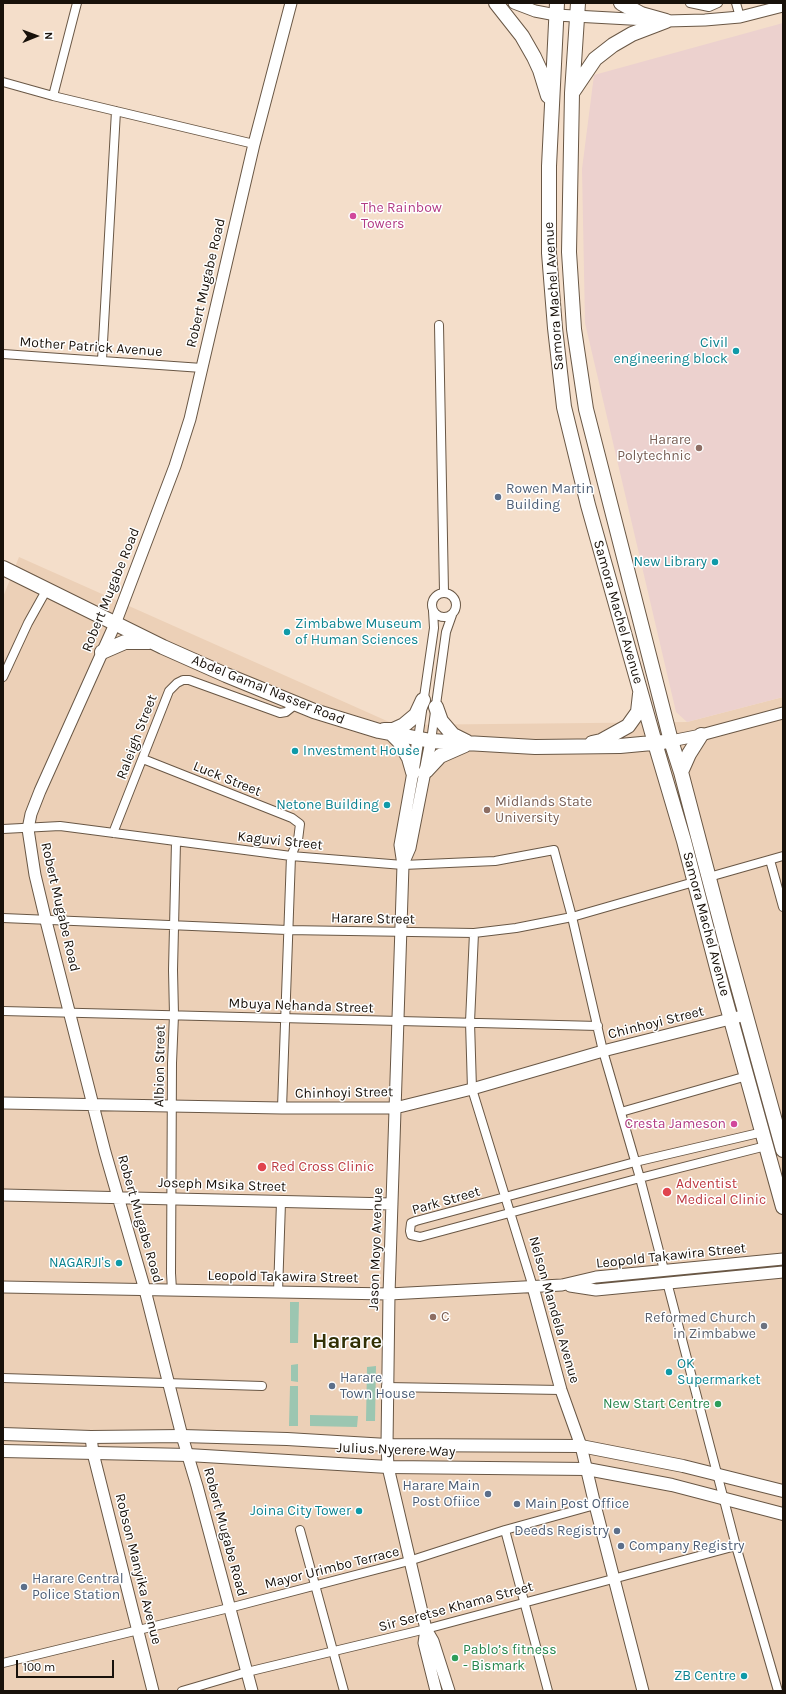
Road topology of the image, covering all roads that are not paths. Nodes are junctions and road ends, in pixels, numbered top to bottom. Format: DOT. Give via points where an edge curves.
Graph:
graph roads {
  1 [pos="77,3"];
  2 [pos="291,3"];
  3 [pos="496,3"];
  4 [pos="514,3"];
  5 [pos="622,3"];
  6 [pos="690,3"];
  7 [pos="718,3"];
  8 [pos="736,3"];
  9 [pos="783,6"];
  10 [pos="557,9"];
  11 [pos="577,10"];
  12 [pos="740,17"];
  13 [pos="666,21"];
  14 [pos="3,82"];
  15 [pos="572,93"];
  16 [pos="53,96"];
  17 [pos="551,106"];
  18 [pos="116,111"];
  19 [pos="254,144"];
  20 [pos="439,326"];
  21 [pos="3,354"];
  22 [pos="102,360"];
  23 [pos="202,368"];
  24 [pos="3,568"];
  25 [pos="47,589"];
  26 [pos="444,592"];
  27 [pos="433,611"];
  28 [pos="452,615"];
  29 [pos="115,624"];
  30 [pos="152,642"];
  31 [pos="102,652"];
  32 [pos="3,677"];
  33 [pos="641,692"];
  34 [pos="423,700"];
  35 [pos="296,704"];
  36 [pos="436,707"];
  37 [pos="783,713"];
  38 [pos="385,732"];
  39 [pos="701,735"];
  40 [pos="424,740"];
  41 [pos="671,741"];
  42 [pos="469,743"];
  43 [pos="655,743"];
  44 [pos="577,746"];
  45 [pos="143,759"];
  46 [pos="420,771"];
  47 [pos="681,772"];
  48 [pos="3,829"];
  49 [pos="28,829"];
  50 [pos="114,833"];
  51 [pos="176,842"];
  52 [pos="291,856"];
  53 [pos="783,856"];
  54 [pos="770,860"];
  55 [pos="403,865"];
  56 [pos="709,877"];
  57 [pos="694,882"];
  58 [pos="783,907"];
  59 [pos="572,917"];
  60 [pos="3,918"];
  61 [pos="46,921"];
  62 [pos="174,925"];
  63 [pos="287,930"];
  64 [pos="400,932"];
  65 [pos="474,933"];
  66 [pos="3,1011"];
  67 [pos="70,1012"];
  68 [pos="174,1015"];
  69 [pos="746,1015"];
  70 [pos="286,1019"];
  71 [pos="731,1019"];
  72 [pos="398,1021"];
  73 [pos="470,1022"];
  74 [pos="598,1026"];
  75 [pos="603,1051"];
  76 [pos="747,1076"];
  77 [pos="472,1089"];
  78 [pos="3,1103"];
  79 [pos="93,1104"];
  80 [pos="172,1107"];
  81 [pos="282,1108"];
  82 [pos="395,1108"];
  83 [pos="621,1112"];
  84 [pos="763,1132"];
  85 [pos="782,1141"];
  86 [pos="766,1146"];
  87 [pos="635,1162"];
  88 [pos="640,1178"];
  89 [pos="3,1195"];
  90 [pos="118,1198"];
  91 [pos="171,1198"];
  92 [pos="506,1198"];
  93 [pos="281,1202"];
  94 [pos="392,1204"];
  95 [pos="783,1207"];
  96 [pos="511,1212"];
  97 [pos="783,1259"];
  98 [pos="664,1270"];
  99 [pos="783,1272"];
  100 [pos="667,1282"];
  101 [pos="562,1285"];
  102 [pos="3,1287"];
  103 [pos="533,1288"];
  104 [pos="145,1290"];
  105 [pos="172,1290"];
  106 [pos="278,1292"];
  107 [pos="389,1294"];
  108 [pos="3,1378"];
  109 [pos="168,1382"];
  110 [pos="262,1386"];
  111 [pos="386,1387"];
  112 [pos="561,1390"];
  113 [pos="3,1434"];
  114 [pos="182,1436"];
  115 [pos="91,1437"];
  116 [pos="387,1445"];
  117 [pos="581,1446"];
  118 [pos="3,1450"];
  119 [pos="93,1453"];
  120 [pos="188,1455"];
  121 [pos="388,1467"];
  122 [pos="587,1469"];
  123 [pos="717,1476"];
  124 [pos="783,1491"];
  125 [pos="724,1499"];
  126 [pos="595,1505"];
  127 [pos="783,1514"];
  128 [pos="300,1530"];
  129 [pos="505,1530"];
  130 [pos="736,1546"];
  131 [pos="409,1561"];
  132 [pos="615,1579"];
  133 [pos="316,1586"];
  134 [pos="525,1603"];
  135 [pos="230,1608"];
  136 [pos="426,1629"];
  137 [pos="137,1630"];
  138 [pos="334,1652"];
  139 [pos="3,1663"];
  140 [pos="247,1672"];
  141 [pos="153,1691"];
  142 [pos="182,1691"];
  143 [pos="252,1691"];
  144 [pos="344,1691"];
  145 [pos="436,1691"];
  146 [pos="449,1691"];
  147 [pos="548,1691"];
  148 [pos="643,1691"];
  149 [pos="781,1691"];
  1 -- 16 [label="street"];
  2 -- 19 [label="street, Robert Mugabe Road"];
  3 -- 17 [label="highway" via="522,36 534,57"];
  4 -- 10 [label="street" via="535,11"];
  5 -- 13 [label="highway" via="641,14"];
  6 -- 7 [label="street" via="709,7"];
  8 -- 12 [label="street"];
  9 -- 12 [label="street"];
  10 -- 11 [label="street"];
  10 -- 17 [label="highway, Samora Machel Avenue"];
  11 -- 13 [label="street"];
  11 -- 15 [label="highway, Samora Machel Avenue"];
  12 -- 13 [label="street"];
  13 -- 15 [label="highway" via="632,34 613,45 595,60"];
  14 -- 16 [label="street"];
  15 -- 41 [label="highway, Samora Machel Avenue" via="569,252 574,329 584,401"];
  16 -- 18 [label="street"];
  17 -- 33 [label="highway, Samora Machel Avenue" via="549,253 564,407 588,505"];
  18 -- 19 [label="street"];
  18 -- 22 [label="street"];
  19 -- 23 [label="street, Robert Mugabe Road"];
  20 -- 26 [label="street"];
  21 -- 22 [label="street, Mother Patrick Avenue"];
  22 -- 23 [label="street, Mother Patrick Avenue"];
  23 -- 29 [label="street, Robert Mugabe Road" via="176,466"];
  24 -- 25 [label="highway, Abdel Gamal Nasser Road"];
  25 -- 29 [label="highway, Abdel Gamal Nasser Road"];
  25 -- 32 [label="street"];
  26 -- 27 [label="street" via="434,597"];
  26 -- 28 [label="street" via="451,594 456,601"];
  27 -- 28 [label="street" via="444,617"];
  27 -- 34 [label="street" via="434,628"];
  28 -- 36 [label="street" via="446,632"];
  29 -- 30 [label="highway, Abdel Gamal Nasser Road"];
  29 -- 31 [label="street, Robert Mugabe Road"];
  30 -- 31 [label="highway" via="125,642"];
  30 -- 35 [label="highway, Abdel Gamal Nasser Road"];
  31 -- 49 [label="street, Robert Mugabe Road" via="40,791"];
  33 -- 43 [label="highway, Samora Machel Avenue"];
  33 -- 44 [label="highway" via="638,712 628,726 602,741"];
  34 -- 38 [label="highway" via="416,715 404,725"];
  34 -- 40 [label="street"];
  35 -- 38 [label="highway, Abdel Gamal Nasser Road"];
  35 -- 45 [label="street, Raleigh Street" via="286,712 280,713 205,685 183,680 169,691"];
  36 -- 40 [label="street"];
  36 -- 42 [label="highway" via="441,721 453,735"];
  37 -- 39 [label="street"];
  38 -- 40 [label="highway, Abdel Gamal Nasser Road"];
  38 -- 46 [label="highway" via="399,741"];
  39 -- 41 [label="street"];
  39 -- 47 [label="highway"];
  40 -- 42 [label="highway, Abdel Gamal Nasser Road"];
  40 -- 46 [label="street, Jason Moyo Avenue"];
  41 -- 43 [label="highway, Abdel Gamal Nasser Road"];
  41 -- 47 [label="highway, Samora Machel Avenue"];
  42 -- 44 [label="highway, Abdel Gamal Nasser Road" via="535,747"];
  42 -- 46 [label="highway" via="440,756"];
  43 -- 44 [label="highway, Abdel Gamal Nasser Road"];
  43 -- 57 [label="highway, Samora Machel Avenue"];
  45 -- 50 [label="street, Raleigh Street"];
  45 -- 52 [label="street, Luck Street" via="292,818 300,824 298,840"];
  46 -- 55 [label="street, Jason Moyo Avenue" via="400,845"];
  47 -- 56 [label="highway, Samora Machel Avenue"];
  48 -- 49 [label="street, Kaguvi Street"];
  49 -- 50 [label="street, Kaguvi Street" via="60,826"];
  49 -- 61 [label="street, Robert Mugabe Road"];
  50 -- 51 [label="street, Kaguvi Street"];
  51 -- 52 [label="street, Kaguvi Street"];
  51 -- 62 [label="street, Albion Street"];
  52 -- 55 [label="street, Kaguvi Street"];
  52 -- 63 [label="street"];
  53 -- 54 [label="street"];
  54 -- 56 [label="street"];
  54 -- 58 [label="street"];
  55 -- 59 [label="street, Kaguvi Street" via="495,861 554,850"];
  55 -- 64 [label="street, Jason Moyo Avenue"];
  56 -- 69 [label="highway, Samora Machel Avenue"];
  57 -- 59 [label="street, Harare Street"];
  57 -- 71 [label="highway, Samora Machel Avenue"];
  59 -- 65 [label="street, Harare Street"];
  59 -- 74 [label="street"];
  60 -- 61 [label="street"];
  61 -- 62 [label="street, Harare Street"];
  61 -- 67 [label="street, Robert Mugabe Road"];
  62 -- 63 [label="street, Harare Street"];
  62 -- 68 [label="street, Albion Street"];
  63 -- 64 [label="street, Harare Street"];
  63 -- 70 [label="street"];
  64 -- 65 [label="street, Harare Street"];
  64 -- 72 [label="street, Jason Moyo Avenue"];
  65 -- 73 [label="street, Nelson Mandela Avenue"];
  66 -- 67 [label="street, Mbuya Nehanda Street"];
  67 -- 68 [label="street, Mbuya Nehanda Street"];
  67 -- 79 [label="street, Robert Mugabe Road"];
  68 -- 70 [label="street, Mbuya Nehanda Street"];
  68 -- 80 [label="street, Albion Street"];
  69 -- 71 [label="street, Chinhoyi Street"];
  69 -- 85 [label="highway, Samora Machel Avenue"];
  70 -- 72 [label="street, Mbuya Nehanda Street"];
  70 -- 81 [label="street"];
  71 -- 75 [label="street, Chinhoyi Street"];
  71 -- 76 [label="highway, Samora Machel Avenue"];
  72 -- 73 [label="street, Mbuya Nehanda Street"];
  72 -- 82 [label="street, Jason Moyo Avenue"];
  73 -- 74 [label="street, Mbuya Nehanda Street"];
  73 -- 77 [label="street, Nelson Mandela Avenue"];
  74 -- 75 [label="street"];
  75 -- 77 [label="street, Chinhoyi Street"];
  75 -- 83 [label="street"];
  76 -- 83 [label="street"];
  76 -- 84 [label="highway, Samora Machel Avenue"];
  77 -- 82 [label="street, Chinhoyi Street"];
  77 -- 92 [label="street, Nelson Mandela Avenue"];
  78 -- 79 [label="street, Chinhoyi Street"];
  79 -- 80 [label="street, Chinhoyi Street"];
  79 -- 90 [label="street, Robert Mugabe Road"];
  80 -- 81 [label="street, Chinhoyi Street"];
  80 -- 91 [label="street, Albion Street"];
  81 -- 82 [label="street, Chinhoyi Street"];
  82 -- 94 [label="street, Jason Moyo Avenue"];
  83 -- 87 [label="street"];
  84 -- 86 [label="highway, Samora Machel Avenue"];
  84 -- 87 [label="street, Park Street"];
  86 -- 88 [label="street, Park Street"];
  86 -- 95 [label="highway, Samora Machel Avenue"];
  87 -- 88 [label="street"];
  87 -- 92 [label="street, Park Street"];
  88 -- 96 [label="street, Park Street"];
  88 -- 98 [label="street"];
  89 -- 90 [label="street, Joseph Msika Street"];
  90 -- 91 [label="street, Joseph Msika Street"];
  90 -- 104 [label="street, Robert Mugabe Road"];
  91 -- 93 [label="street, Joseph Msika Street"];
  91 -- 105 [label="street, Albion Street"];
  92 -- 96 [label="street, Nelson Mandela Avenue"];
  92 -- 96 [label="street, Park Street" via="416,1221 411,1223 411,1235 420,1237"];
  93 -- 94 [label="street, Joseph Msika Street"];
  93 -- 106 [label="street"];
  94 -- 107 [label="street, Jason Moyo Avenue"];
  96 -- 103 [label="street, Nelson Mandela Avenue"];
  97 -- 98 [label="street, Leopold Takawira Street"];
  98 -- 101 [label="street, Leopold Takawira Street" via="596,1277"];
  99 -- 100 [label="street, Leopold Takawira Street"];
  100 -- 101 [label="street, Leopold Takawira Street" via="596,1290"];
  100 -- 123 [label="street"];
  101 -- 103 [label="street, Leopold Takawira Street"];
  102 -- 104 [label="street, Leopold Takawira Street"];
  103 -- 107 [label="street, Leopold Takawira Street"];
  103 -- 112 [label="street, Nelson Mandela Avenue"];
  104 -- 105 [label="street, Leopold Takawira Street"];
  104 -- 109 [label="street, Robert Mugabe Road"];
  105 -- 106 [label="street, Leopold Takawira Street"];
  106 -- 107 [label="street, Leopold Takawira Street"];
  107 -- 111 [label="street, Jason Moyo Avenue"];
  108 -- 109 [label="street"];
  109 -- 110 [label="street"];
  109 -- 114 [label="street, Robert Mugabe Road"];
  111 -- 112 [label="street"];
  111 -- 116 [label="street, Jason Moyo Avenue"];
  112 -- 117 [label="street, Nelson Mandela Avenue"];
  113 -- 115 [label="main road, Julius Nyerere Way"];
  114 -- 115 [label="main road, Julius Nyerere Way"];
  114 -- 116 [label="main road, Julius Nyerere Way"];
  114 -- 120 [label="street, Robert Mugabe Road"];
  115 -- 119 [label="street, Robson Manyika Avenue"];
  116 -- 117 [label="main road, Julius Nyerere Way"];
  116 -- 121 [label="street, Jason Moyo Avenue"];
  117 -- 122 [label="street, Nelson Mandela Avenue"];
  117 -- 123 [label="main road, Julius Nyerere Way" via="683,1466"];
  118 -- 119 [label="main road, Julius Nyerere Way"];
  119 -- 120 [label="main road, Julius Nyerere Way"];
  119 -- 137 [label="street, Robson Manyika Avenue"];
  120 -- 121 [label="main road, Julius Nyerere Way"];
  120 -- 135 [label="street, Robert Mugabe Road"];
  121 -- 122 [label="main road, Julius Nyerere Way"];
  121 -- 131 [label="street, Jason Moyo Avenue"];
  122 -- 125 [label="main road, Julius Nyerere Way"];
  122 -- 126 [label="street, Nelson Mandela Avenue"];
  123 -- 124 [label="main road, Julius Nyerere Way"];
  123 -- 125 [label="street"];
  125 -- 127 [label="main road, Julius Nyerere Way"];
  125 -- 130 [label="street"];
  126 -- 129 [label="street, Mayor Urimbo Terrace"];
  126 -- 132 [label="street, Nelson Mandela Avenue"];
  128 -- 133 [label="street"];
  129 -- 131 [label="street, Mayor Urimbo Terrace"];
  129 -- 134 [label="street"];
  130 -- 132 [label="street, Sir Seretse Khama Street"];
  130 -- 149 [label="street"];
  131 -- 133 [label="street, Mayor Urimbo Terrace"];
  131 -- 136 [label="street, Jason Moyo Avenue"];
  132 -- 134 [label="street, Sir Seretse Khama Street"];
  132 -- 148 [label="street, Nelson Mandela Avenue"];
  133 -- 135 [label="street, Mayor Urimbo Terrace"];
  133 -- 138 [label="street"];
  134 -- 136 [label="street, Sir Seretse Khama Street"];
  134 -- 147 [label="street"];
  135 -- 137 [label="street, Mayor Urimbo Terrace"];
  135 -- 140 [label="street, Robert Mugabe Road"];
  136 -- 138 [label="street, Sir Seretse Khama Street"];
  136 -- 145 [label="street, Jason Moyo Avenue" via="424,1643"];
  136 -- 146 [label="street, Jason Moyo Avenue" via="433,1641"];
  137 -- 139 [label="street, Mayor Urimbo Terrace"];
  137 -- 141 [label="street, Robson Manyika Avenue"];
  138 -- 140 [label="street, Sir Seretse Khama Street"];
  138 -- 144 [label="street"];
  140 -- 142 [label="street, Sir Seretse Khama Street"];
  140 -- 143 [label="street, Robert Mugabe Road"];
}
